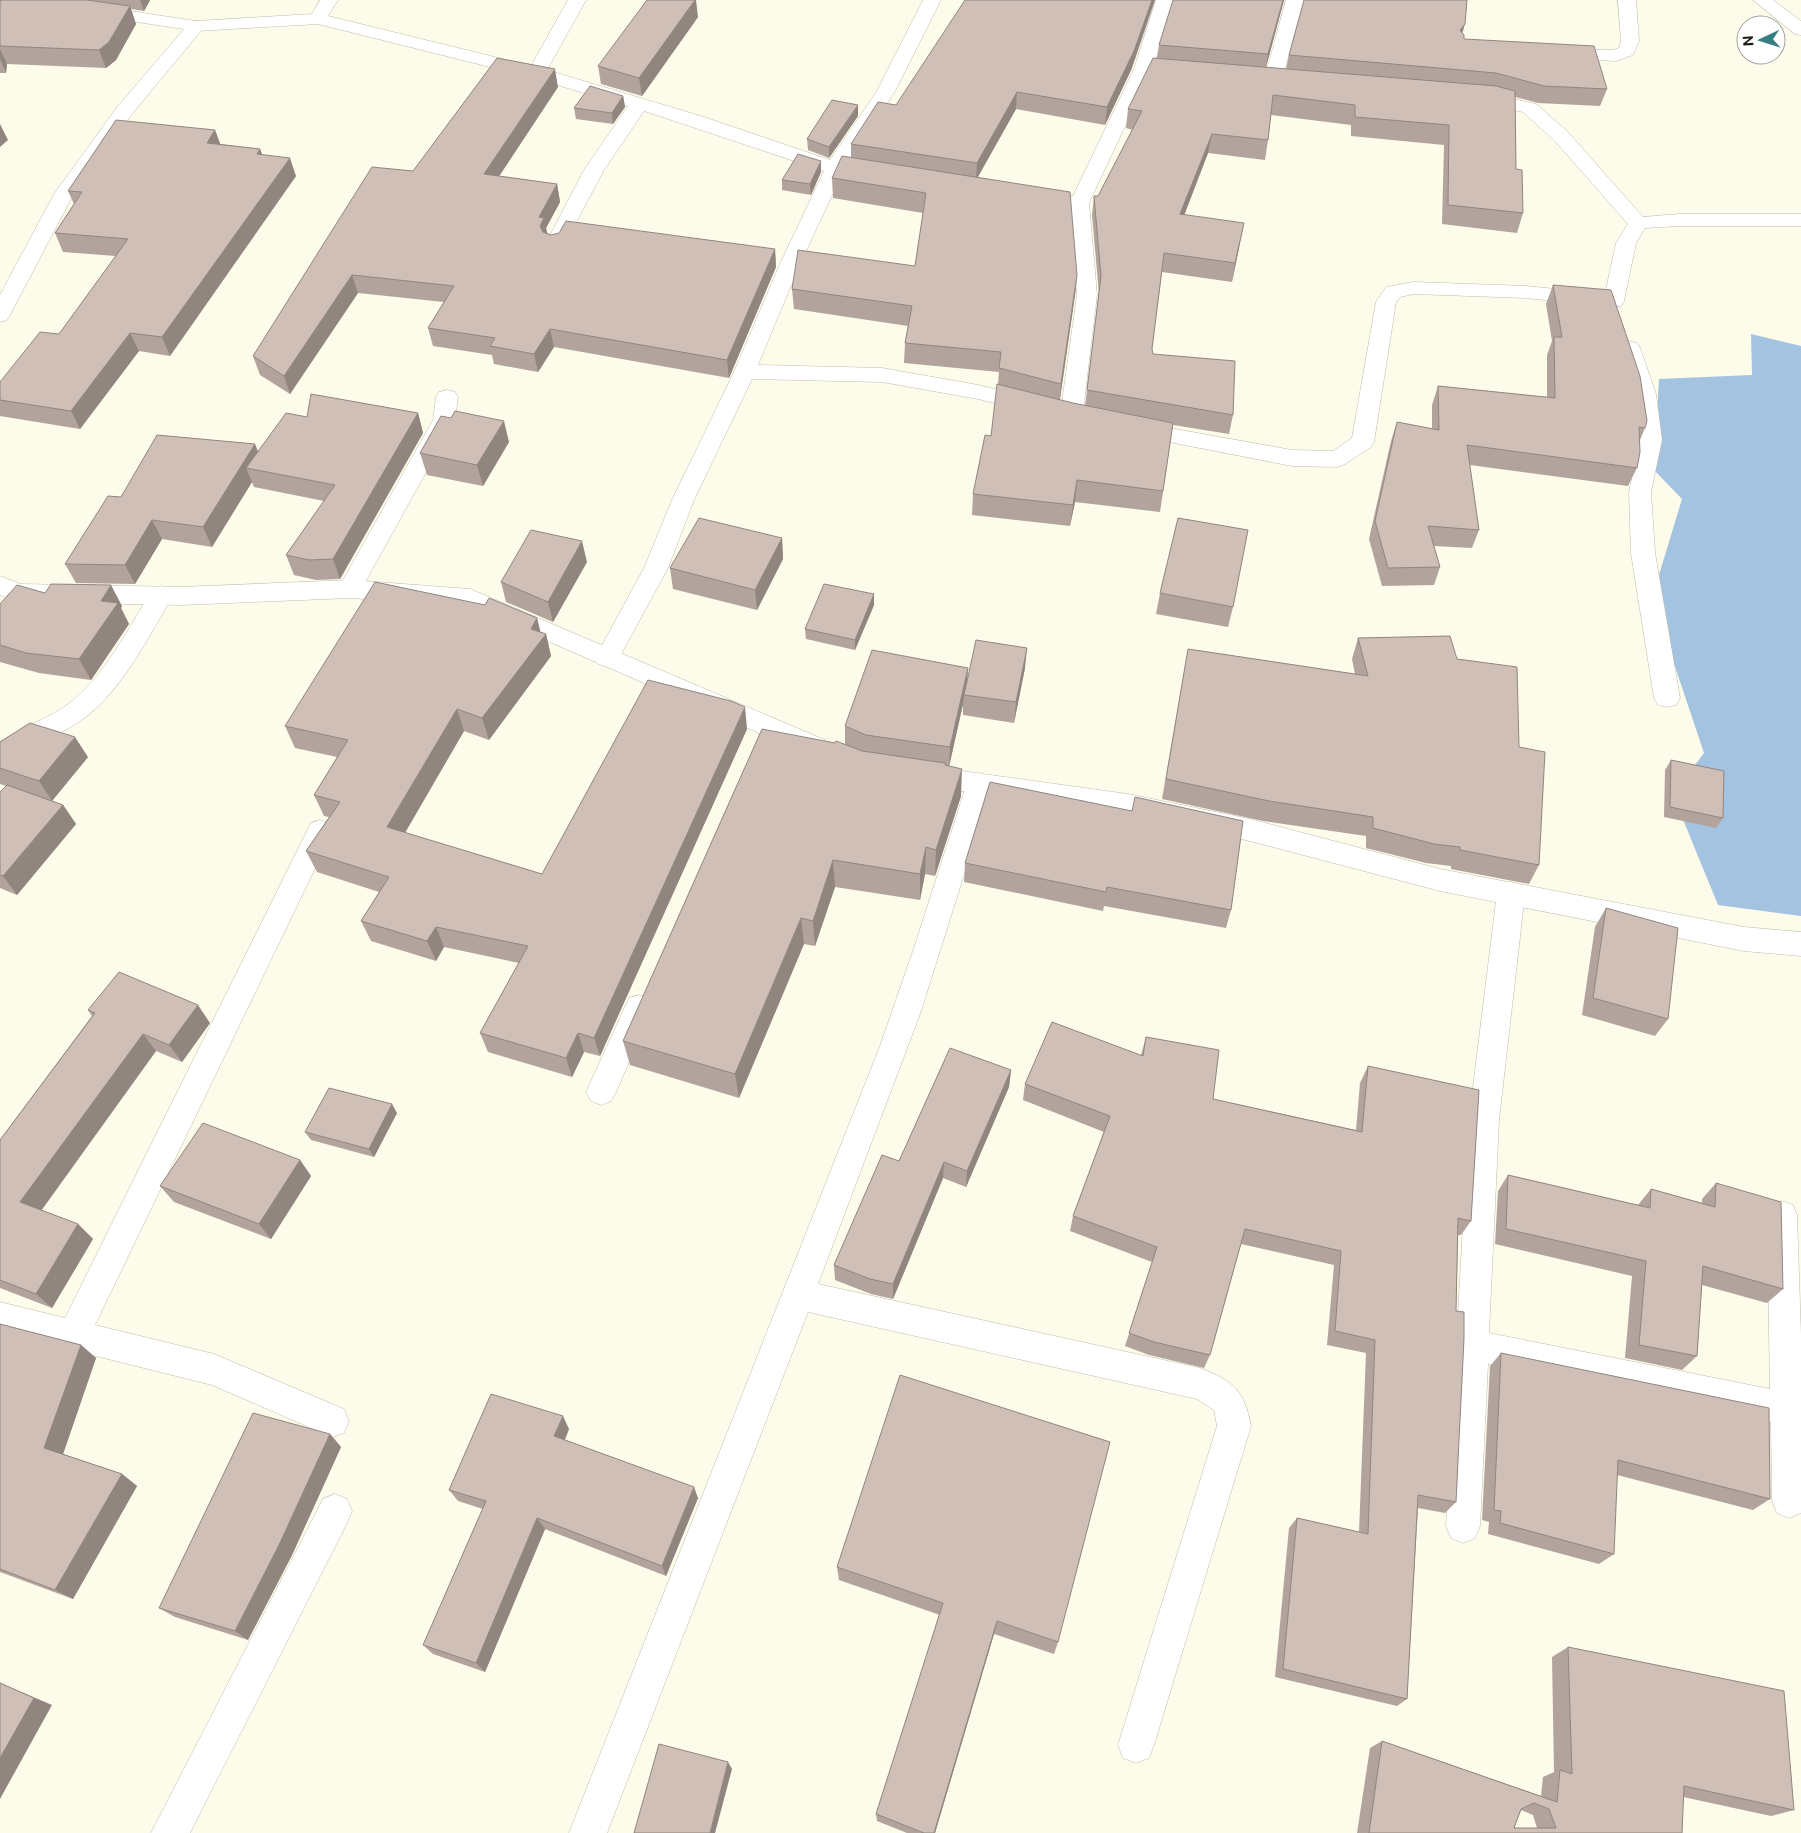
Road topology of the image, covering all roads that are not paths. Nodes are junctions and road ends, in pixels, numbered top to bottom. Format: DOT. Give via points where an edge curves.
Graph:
graph roads {
  1 [pos="329,0"];
  2 [pos="576,0"];
  3 [pos="932,0"];
  4 [pos="1165,0"];
  5 [pos="1295,0"];
  6 [pos="1628,0"];
  7 [pos="1762,0"];
  8 [pos="15,2"];
  9 [pos="66,3"];
  10 [pos="318,19"];
  11 [pos="196,26"];
  12 [pos="1801,30"];
  13 [pos="1541,52"];
  14 [pos="1143,69"];
  15 [pos="536,73"];
  16 [pos="1199,74"];
  17 [pos="1227,76"];
  18 [pos="1273,79"];
  19 [pos="1293,81"];
  20 [pos="1462,95"];
  21 [pos="640,104"];
  22 [pos="835,168"];
  23 [pos="894,176"];
  24 [pos="1020,194"];
  25 [pos="1079,203"];
  26 [pos="1801,220"];
  27 [pos="1638,223"];
  28 [pos="555,245"];
  29 [pos="1618,315"];
  30 [pos="0,316"];
  31 [pos="745,372"];
  32 [pos="447,397"];
  33 [pos="1071,416"];
  34 [pos="0,585"];
  35 [pos="350,590"];
  36 [pos="161,595"];
  37 [pos="607,658"];
  38 [pos="1666,698"];
  39 [pos="764,725"];
  40 [pos="752,752"];
  41 [pos="836,756"];
  42 [pos="0,757"];
  43 [pos="902,773"];
  44 [pos="980,784"];
  45 [pos="320,831"];
  46 [pos="1511,893"];
  47 [pos="1801,944"];
  48 [pos="649,985"];
  49 [pos="601,1092"];
  50 [pos="1782,1215"];
  51 [pos="799,1295"];
  52 [pos="0,1317"];
  53 [pos="74,1335"];
  54 [pos="1473,1345"];
  55 [pos="1787,1409"];
  56 [pos="332,1421"];
  57 [pos="1789,1501"];
  58 [pos="334,1511"];
  59 [pos="1463,1526"];
  60 [pos="1136,1745"];
  61 [pos="170,1833"];
  62 [pos="588,1833"];
  1 -- 10 [label="street"];
  2 -- 15 [label="street"];
  3 -- 22 [label="street" via="886,90"];
  4 -- 14 [label="street"];
  5 -- 18 [label="street"];
  6 -- 13 [label="street" via="1630,41 1626,50 1616,56"];
  7 -- 12 [label="street"];
  8 -- 9 [label="street"];
  9 -- 11 [label="street"];
  10 -- 11 [label="street"];
  10 -- 15 [label="street"];
  11 -- 30 [label="street" via="125,110 64,194"];
  14 -- 16 [label="street"];
  14 -- 25 [label="street"];
  15 -- 21 [label="street"];
  17 -- 18 [label="street"];
  18 -- 19 [label="street"];
  20 -- 27 [label="street" via="1491,98 1529,108 1561,136"];
  21 -- 22 [label="street"];
  21 -- 28 [label="street" via="594,170"];
  22 -- 23 [label="street"];
  22 -- 31 [label="street"];
  24 -- 25 [label="street"];
  25 -- 33 [label="street" via="1087,295"];
  26 -- 27 [label="street" via="1762,222 1672,218"];
  27 -- 29 [label="street" via="1626,243"];
  29 -- 33 [label="street" via="1517,292 1414,288 1393,292 1386,302 1363,442 1337,459 1292,458"];
  29 -- 38 [label="street" via="1646,394 1651,440 1640,492 1643,553"];
  31 -- 33 [label="street" via="882,375 978,392"];
  31 -- 37 [label="street" via="683,500 656,568"];
  32 -- 35 [label="street" via="444,420"];
  34 -- 36 [label="street" via="17,593"];
  35 -- 36 [label="street"];
  35 -- 37 [label="street" via="470,598"];
  36 -- 42 [label="street" via="96,693 75,712 27,736"];
  37 -- 39 [label="street"];
  39 -- 40 [label="street"];
  39 -- 41 [label="street"];
  43 -- 44 [label="street"];
  44 -- 46 [label="street" via="1128,804 1250,830 1440,880"];
  44 -- 51 [label="street" via="896,1042"];
  45 -- 53 [label="street"];
  46 -- 47 [label="street" via="1744,939"];
  46 -- 54 [label="street" via="1484,1120"];
  48 -- 49 [label="street"];
  50 -- 55 [label="street"];
  51 -- 60 [label="street" via="1200,1384 1220,1393 1231,1405 1234,1426"];
  51 -- 62 [label="street"];
  52 -- 53 [label="street"];
  53 -- 56 [label="street" via="214,1370"];
  54 -- 55 [label="street"];
  54 -- 59 [label="street"];
  55 -- 57 [label="street"];
  58 -- 61 [label="street"];
}
